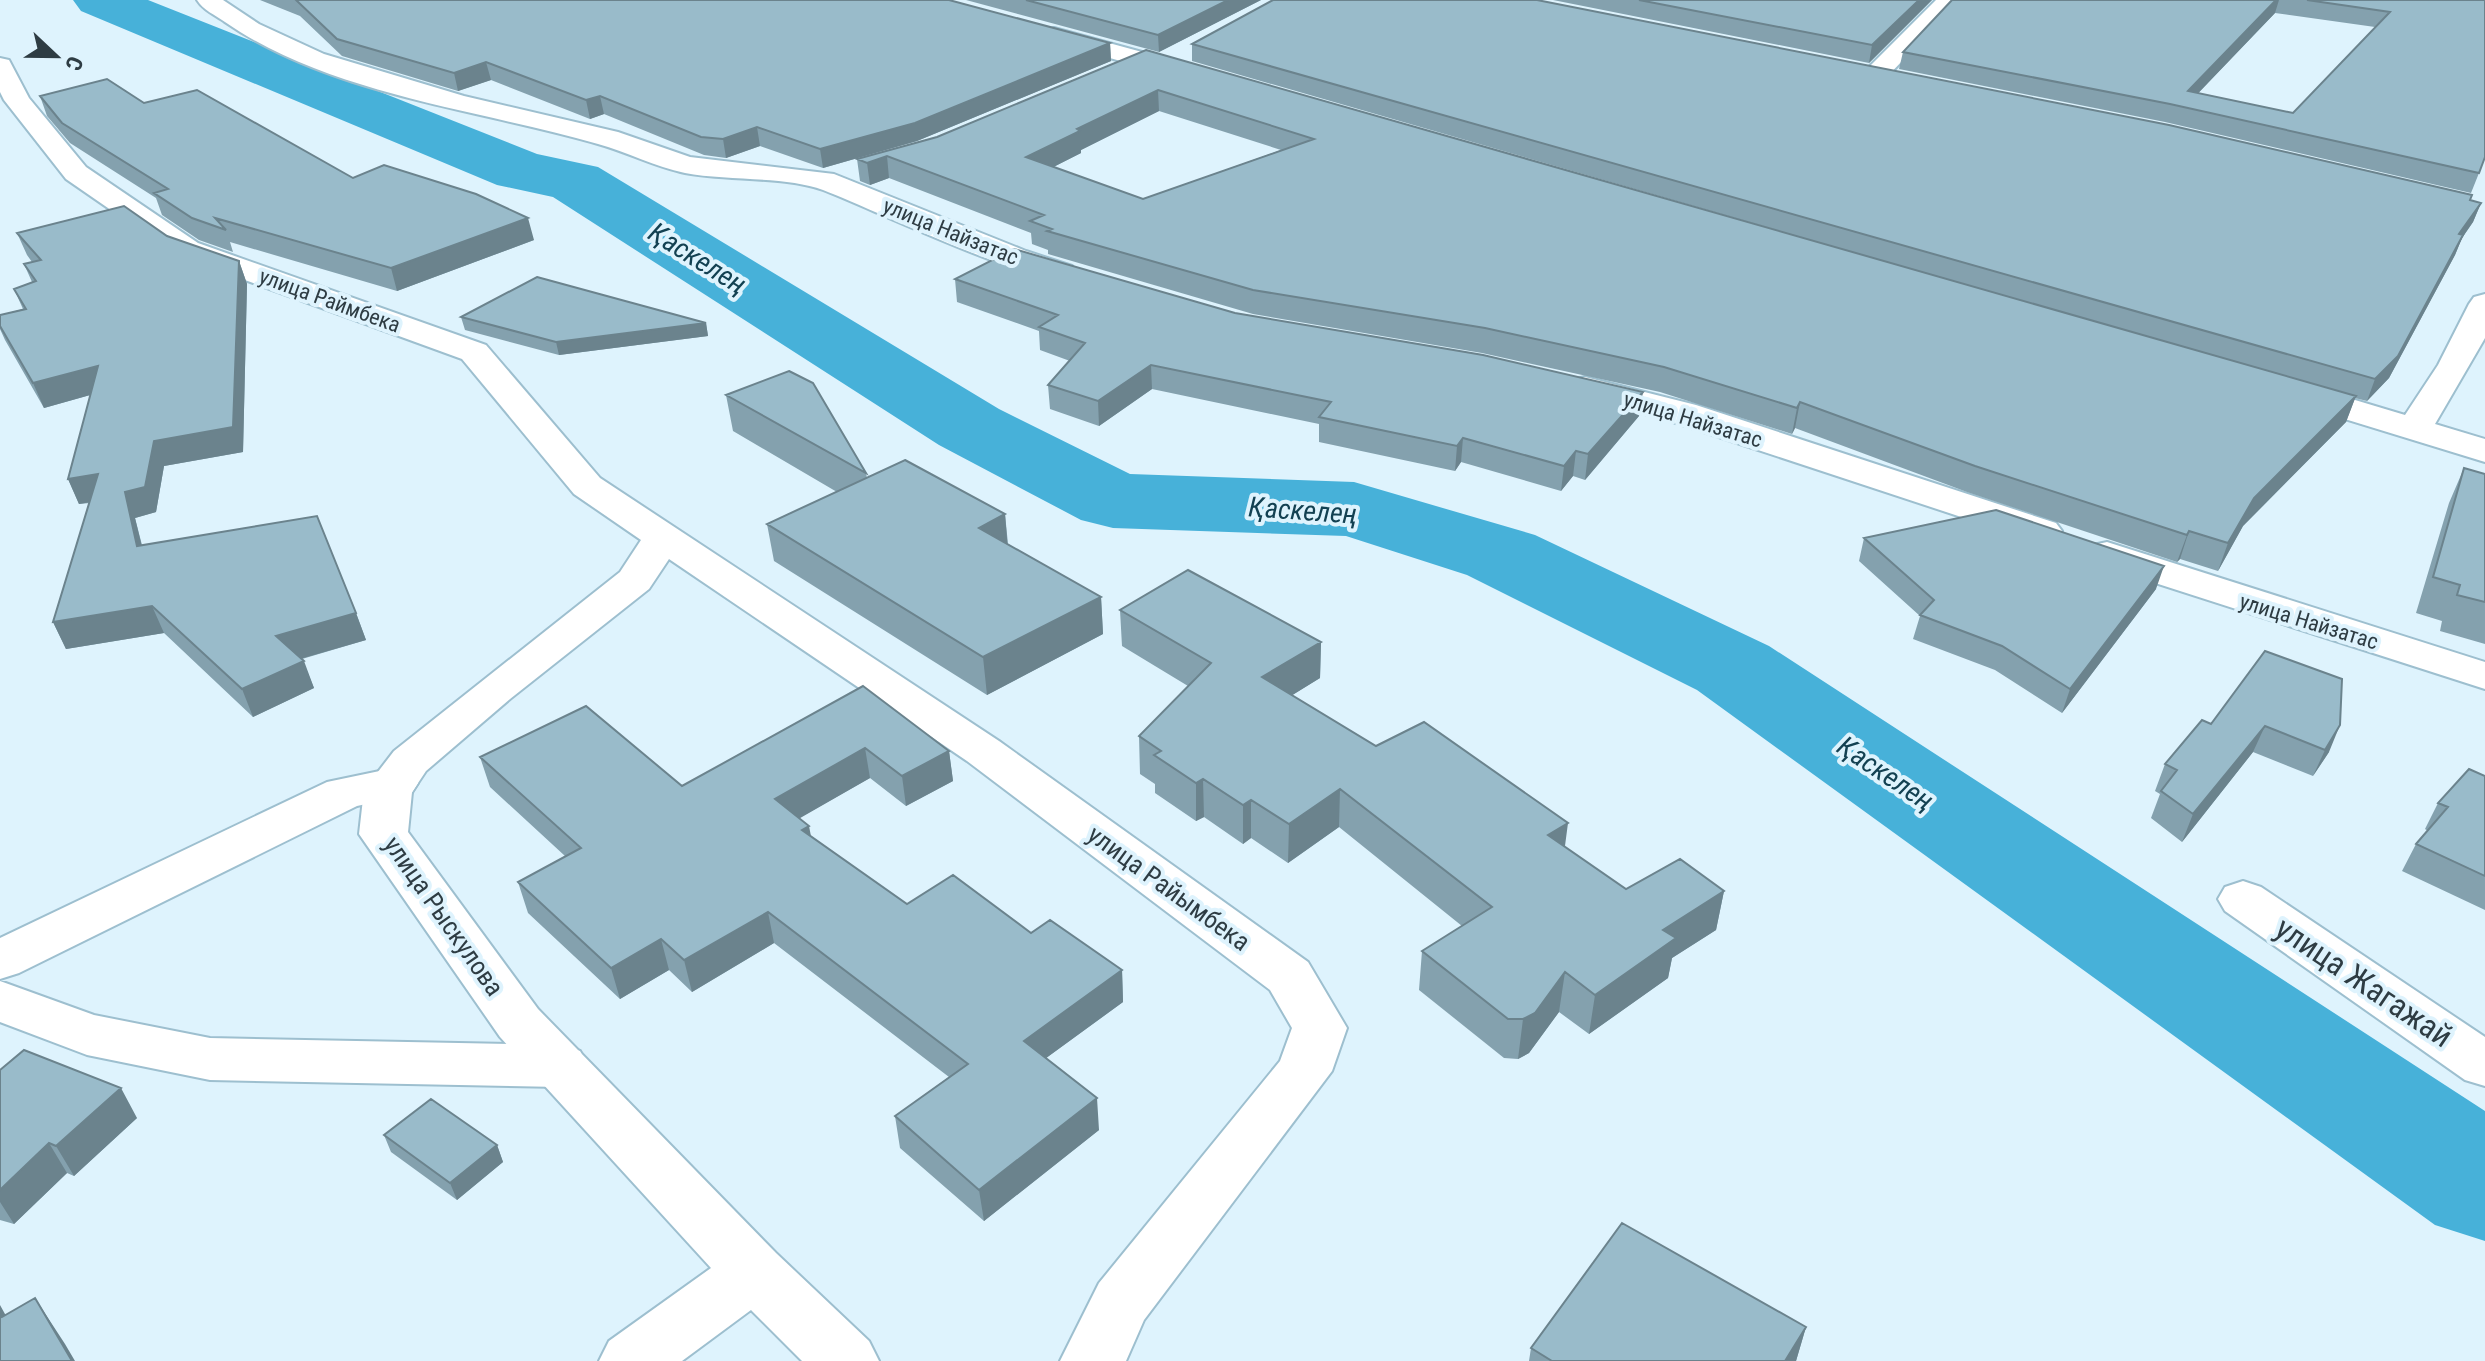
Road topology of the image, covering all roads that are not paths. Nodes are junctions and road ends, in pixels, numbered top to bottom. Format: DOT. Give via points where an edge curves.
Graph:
graph roads {
  1 [pos="208,0"];
  2 [pos="1949,0"];
  3 [pos="1034,30"];
  4 [pos="1193,48"];
  5 [pos="1151,62"];
  6 [pos="0,65"];
  7 [pos="1844,69"];
  8 [pos="1875,75"];
  9 [pos="1098,78"];
  10 [pos="1221,80"];
  11 [pos="1905,81"];
  12 [pos="875,168"];
  13 [pos="824,180"];
  14 [pos="1091,282"];
  15 [pos="2485,304"];
  16 [pos="1559,381"];
  17 [pos="2265,383"];
  18 [pos="2413,430"];
  19 [pos="2485,451"];
  20 [pos="662,538"];
  21 [pos="2485,676"];
  22 [pos="394,783"];
  23 [pos="2243,899"];
  24 [pos="0,960"];
  25 [pos="0,1001"];
  26 [pos="2485,1065"];
  27 [pos="560,1066"];
  28 [pos="754,1272"];
  29 [pos="632,1361"];
  30 [pos="846,1361"];
  31 [pos="1093,1361"];
  1 -- 13 [label="street, улица Найзатас" via="251,29 315,59 416,90 608,138 686,165"];
  2 -- 8 [label="street"];
  3 -- 5 [label="street"];
  4 -- 5 [label="street"];
  5 -- 9 [label="street"];
  5 -- 10 [label="street"];
  6 -- 20 [label="street, улица Раймбека" via="17,100 76,173 187,249 474,352 587,486"];
  7 -- 8 [label="street"];
  8 -- 11 [label="street"];
  12 -- 13 [label="street"];
  13 -- 14 [label="street, улица Найзатас" via="1015,258"];
  15 -- 18 [label="street" via="2455,365"];
  16 -- 21 [label="street, улица Найзатас" via="1683,413 2194,585"];
  17 -- 18 [label="street"];
  18 -- 19 [label="street"];
  20 -- 22 [label="street, улица Рыскулова" via="635,580 494,690 410,761"];
  20 -- 31 [label="street, улица Райымбека" via="983,751 1289,976 1320,1028 1304,1071 1121,1302"];
  22 -- 24 [label="street" via="344,793"];
  22 -- 27 [label="street, улица Рыскулова" via="388,790 383,834 519,1023"];
  23 -- 26 [label="street, улица Жагажай"];
  25 -- 27 [label="street" via="87,1034 210,1059"];
  27 -- 28 [label="street, улица Рыскулова"];
  28 -- 29 [label="street"];
  28 -- 30 [label="street, улица Рыскулова"];
}
